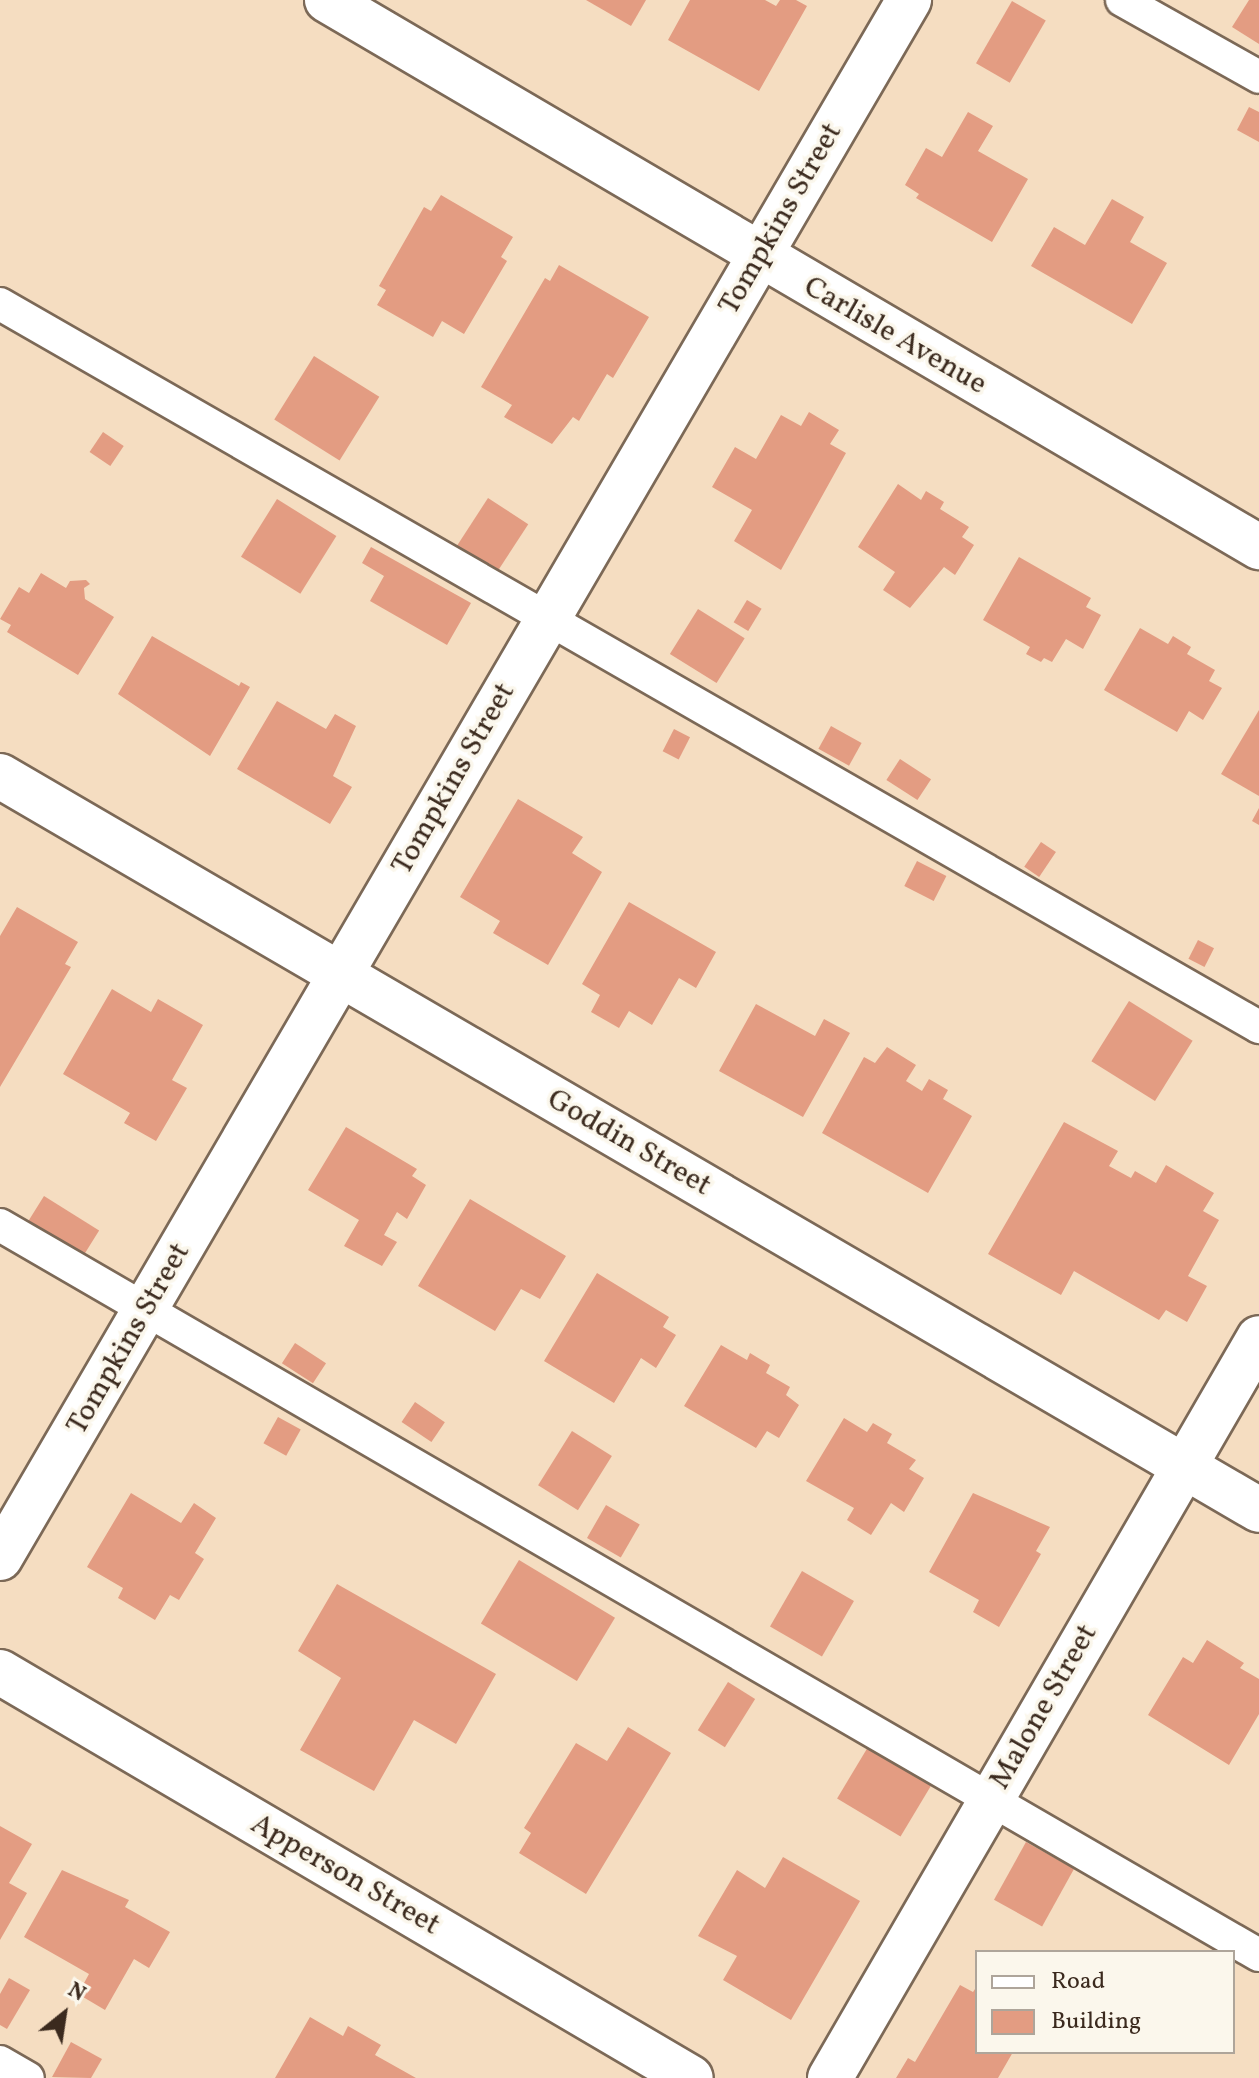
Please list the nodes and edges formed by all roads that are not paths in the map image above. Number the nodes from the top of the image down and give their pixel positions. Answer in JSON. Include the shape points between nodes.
{"nodes":[{"id":1,"x":327,"y":0,"type":"edge"},
{"id":2,"x":909,"y":0,"type":"edge"},
{"id":3,"x":1122,"y":0,"type":"edge"},
{"id":4,"x":1259,"y":77,"type":"edge"},
{"id":5,"x":759,"y":257,"type":"junction"},
{"id":6,"x":0,"y":304,"type":"edge"},
{"id":7,"x":1259,"y":547,"type":"edge"},
{"id":8,"x":546,"y":619,"type":"junction"},
{"id":9,"x":0,"y":776,"type":"edge"},
{"id":10,"x":341,"y":976,"type":"junction"},
{"id":11,"x":1259,"y":1027,"type":"edge"},
{"id":12,"x":0,"y":1225,"type":"edge"},
{"id":13,"x":146,"y":1310,"type":"junction"},
{"id":14,"x":1259,"y":1338,"type":"edge"},
{"id":15,"x":1184,"y":1466,"type":"junction"},
{"id":16,"x":1259,"y":1510,"type":"edge"},
{"id":17,"x":0,"y":1558,"type":"edge"},
{"id":18,"x":0,"y":1672,"type":"edge"},
{"id":19,"x":991,"y":1798,"type":"junction"},
{"id":20,"x":1259,"y":1955,"type":"edge"},
{"id":21,"x":0,"y":2062,"type":"edge"},
{"id":22,"x":28,"y":2078,"type":"edge"},
{"id":23,"x":691,"y":2078,"type":"edge"},
{"id":24,"x":830,"y":2078,"type":"edge"}],
"edges":[{"from":1,"to":5,"type":"street","name":"Carlisle Avenue"},
{"from":2,"to":5,"type":"street","name":"Tompkins Street"},
{"from":3,"to":4,"type":"lane"},
{"from":5,"to":7,"type":"street","name":"Carlisle Avenue"},
{"from":5,"to":8,"type":"street","name":"Tompkins Street"},
{"from":6,"to":8,"type":"lane"},
{"from":8,"to":10,"type":"street","name":"Tompkins Street"},
{"from":8,"to":11,"type":"lane"},
{"from":9,"to":10,"type":"street","name":"Goddin Street"},
{"from":10,"to":13,"type":"street","name":"Tompkins Street"},
{"from":10,"to":15,"type":"street","name":"Goddin Street"},
{"from":12,"to":13,"type":"lane"},
{"from":13,"to":17,"type":"street","name":"Tompkins Street"},
{"from":13,"to":19,"type":"lane"},
{"from":14,"to":15,"type":"street","name":"Malone Street"},
{"from":15,"to":16,"type":"street","name":"Goddin Street"},
{"from":15,"to":19,"type":"street","name":"Malone Street"},
{"from":18,"to":23,"type":"street","name":"Apperson Street"},
{"from":19,"to":20,"type":"lane"},
{"from":19,"to":24,"type":"street","name":"Malone Street"},
{"from":21,"to":22,"type":"lane"}]}
